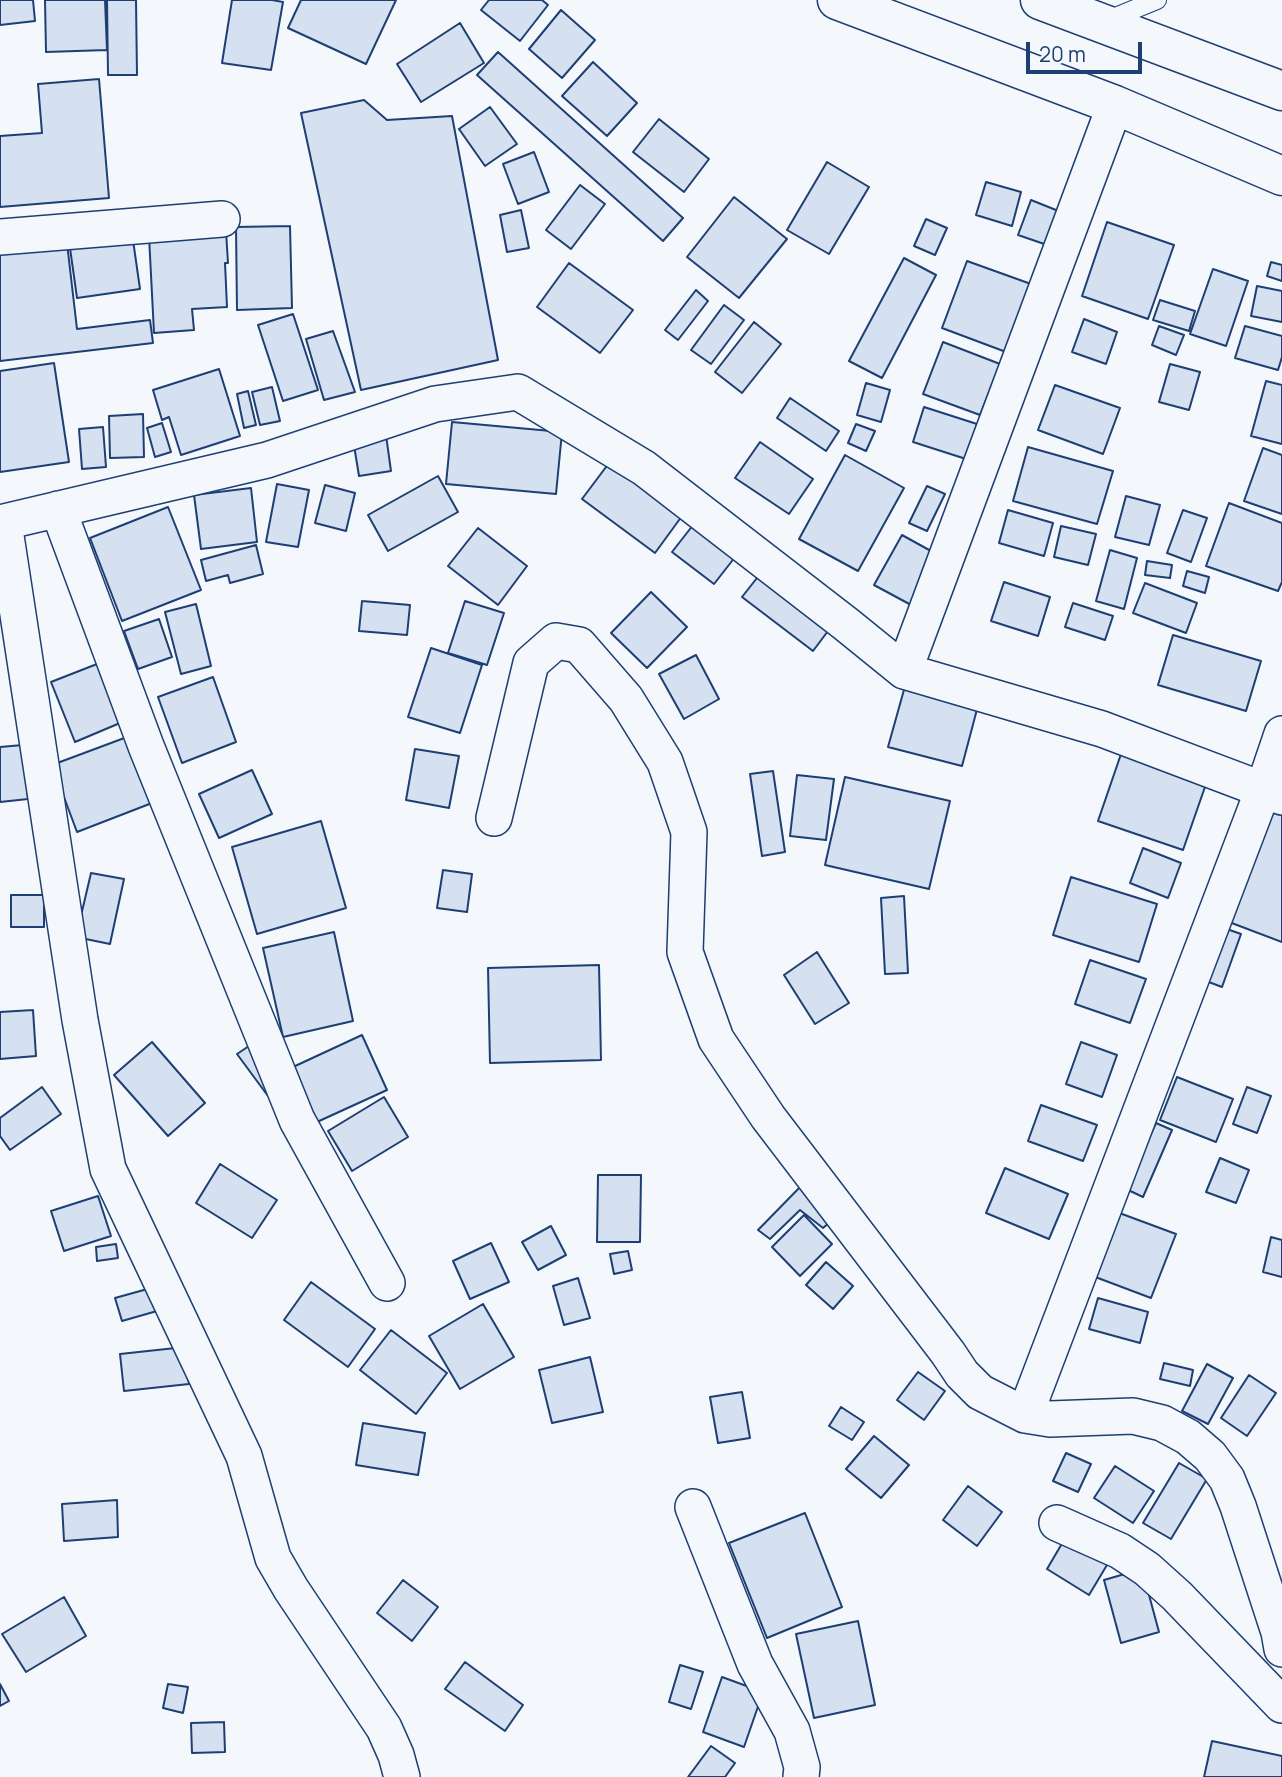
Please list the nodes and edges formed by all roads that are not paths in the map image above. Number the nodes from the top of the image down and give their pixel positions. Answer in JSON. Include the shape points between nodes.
{"nodes":[{"id":1,"x":837,"y":0,"type":"edge"},
{"id":2,"x":1040,"y":0,"type":"edge"},
{"id":3,"x":1157,"y":0,"type":"edge"},
{"id":4,"x":1101,"y":23,"type":"junction"},
{"id":5,"x":1282,"y":91,"type":"edge"},
{"id":6,"x":1115,"y":105,"type":"junction"},
{"id":7,"x":1282,"y":176,"type":"edge"},
{"id":8,"x":222,"y":219,"type":"dead end"},
{"id":9,"x":0,"y":237,"type":"edge"},
{"id":10,"x":58,"y":509,"type":"junction"},
{"id":11,"x":2,"y":523,"type":"edge"},
{"id":12,"x":904,"y":671,"type":"junction"},
{"id":13,"x":1282,"y":734,"type":"edge"},
{"id":14,"x":1272,"y":793,"type":"edge"},
{"id":15,"x":494,"y":818,"type":"dead end"},
{"id":16,"x":387,"y":1283,"type":"dead end"},
{"id":17,"x":1025,"y":1415,"type":"junction"},
{"id":18,"x":693,"y":1507,"type":"dead end"},
{"id":19,"x":1056,"y":1523,"type":"dead end"},
{"id":20,"x":1282,"y":1649,"type":"edge"},
{"id":21,"x":1282,"y":1704,"type":"edge"},
{"id":22,"x":402,"y":1777,"type":"edge"},
{"id":23,"x":802,"y":1777,"type":"edge"}],
"edges":[{"from":1,"to":6,"type":"highway"},
{"from":2,"to":4,"type":"highway"},
{"from":3,"to":4,"type":"lane"},
{"from":4,"to":5,"type":"highway"},
{"from":6,"to":7,"type":"highway"},
{"from":6,"to":12,"type":"street"},
{"from":8,"to":9,"type":"street"},
{"from":10,"to":11,"type":"street"},
{"from":10,"to":12,"type":"street","via":[[267,460],[435,404],[518,392],[644,468]]},
{"from":10,"to":16,"type":"street","via":[[146,746],[298,1120]]},
{"from":11,"to":22,"type":"street","via":[[80,1020],[108,1169],[244,1456],[273,1558],[384,1728]]},
{"from":12,"to":14,"type":"street","via":[[1102,729]]},
{"from":13,"to":14,"type":"street"},
{"from":14,"to":17,"type":"street"},
{"from":15,"to":17,"type":"street","via":[[531,663],[556,641],[579,645],[626,699],[665,762],[690,832],[685,952],[716,1039],[768,1117],[962,1374],[980,1392]]},
{"from":17,"to":20,"type":"street","via":[[1050,1419],[1133,1416],[1162,1423],[1210,1455],[1238,1506]]},
{"from":18,"to":23,"type":"street","via":[[755,1664],[792,1731]]},
{"from":19,"to":21,"type":"street","via":[[1120,1551],[1147,1569]]}]}
